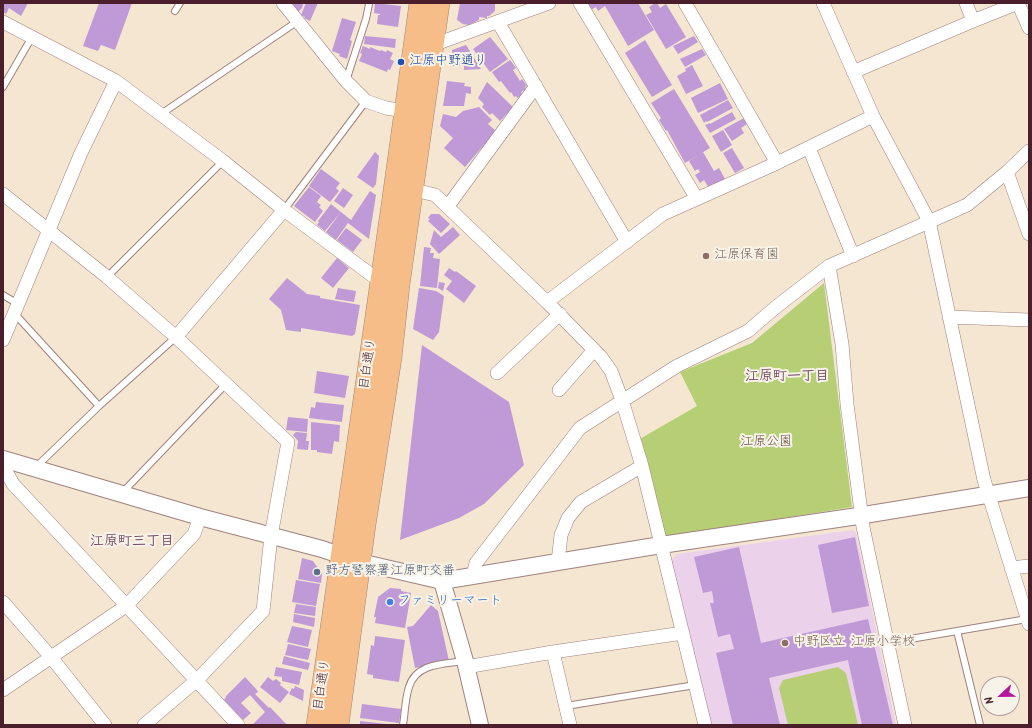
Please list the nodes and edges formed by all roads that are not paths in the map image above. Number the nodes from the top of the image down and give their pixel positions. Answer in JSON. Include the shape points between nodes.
{"nodes":[{"id":1,"x":180,"y":3,"type":"edge"},
{"id":2,"x":283,"y":3,"type":"edge"},
{"id":3,"x":420,"y":3,"type":"edge"},
{"id":4,"x":439,"y":3,"type":"edge"},
{"id":5,"x":549,"y":3,"type":"edge"},
{"id":6,"x":580,"y":3,"type":"edge"},
{"id":7,"x":685,"y":3,"type":"edge"},
{"id":8,"x":824,"y":3,"type":"edge"},
{"id":9,"x":966,"y":3,"type":"edge"},
{"id":10,"x":1018,"y":3,"type":"edge"},
{"id":11,"x":369,"y":4,"type":"edge"},
{"id":12,"x":175,"y":11,"type":"dead end"},
{"id":13,"x":298,"y":21,"type":"junction"},
{"id":14,"x":973,"y":21,"type":"junction"},
{"id":15,"x":3,"y":22,"type":"edge"},
{"id":16,"x":498,"y":22,"type":"junction"},
{"id":17,"x":1029,"y":28,"type":"edge"},
{"id":18,"x":32,"y":37,"type":"junction"},
{"id":19,"x":434,"y":45,"type":"junction"},
{"id":20,"x":853,"y":72,"type":"junction"},
{"id":21,"x":116,"y":81,"type":"junction"},
{"id":22,"x":346,"y":81,"type":"junction"},
{"id":23,"x":536,"y":86,"type":"junction"},
{"id":24,"x":3,"y":87,"type":"edge"},
{"id":25,"x":366,"y":101,"type":"junction"},
{"id":26,"x":405,"y":111,"type":"junction"},
{"id":27,"x":161,"y":114,"type":"junction"},
{"id":28,"x":873,"y":116,"type":"junction"},
{"id":29,"x":809,"y":148,"type":"junction"},
{"id":30,"x":1029,"y":151,"type":"edge"},
{"id":31,"x":223,"y":161,"type":"junction"},
{"id":32,"x":777,"y":163,"type":"junction"},
{"id":33,"x":1006,"y":172,"type":"junction"},
{"id":34,"x":404,"y":187,"type":"junction"},
{"id":35,"x":3,"y":194,"type":"edge"},
{"id":36,"x":697,"y":199,"type":"junction"},
{"id":37,"x":448,"y":206,"type":"junction"},
{"id":38,"x":284,"y":210,"type":"junction"},
{"id":39,"x":929,"y":221,"type":"junction"},
{"id":40,"x":48,"y":229,"type":"junction"},
{"id":41,"x":1029,"y":234,"type":"edge"},
{"id":42,"x":627,"y":242,"type":"junction"},
{"id":43,"x":853,"y":256,"type":"junction"},
{"id":44,"x":829,"y":266,"type":"junction"},
{"id":45,"x":107,"y":277,"type":"junction"},
{"id":46,"x":381,"y":282,"type":"junction"},
{"id":47,"x":3,"y":295,"type":"edge"},
{"id":48,"x":547,"y":302,"type":"junction"},
{"id":49,"x":16,"y":309,"type":"junction"},
{"id":50,"x":560,"y":314,"type":"junction"},
{"id":51,"x":949,"y":317,"type":"junction"},
{"id":52,"x":1029,"y":320,"type":"edge"},
{"id":53,"x":176,"y":337,"type":"junction"},
{"id":54,"x":3,"y":340,"type":"edge"},
{"id":55,"x":594,"y":350,"type":"junction"},
{"id":56,"x":497,"y":373,"type":"dead end"},
{"id":57,"x":226,"y":384,"type":"junction"},
{"id":58,"x":559,"y":390,"type":"dead end"},
{"id":59,"x":622,"y":400,"type":"junction"},
{"id":60,"x":99,"y":406,"type":"junction"},
{"id":61,"x":3,"y":459,"type":"edge"},
{"id":62,"x":3,"y":466,"type":"edge"},
{"id":63,"x":642,"y":466,"type":"junction"},
{"id":64,"x":34,"y":468,"type":"junction"},
{"id":65,"x":1029,"y":488,"type":"edge"},
{"id":66,"x":122,"y":493,"type":"junction"},
{"id":67,"x":989,"y":494,"type":"junction"},
{"id":68,"x":861,"y":515,"type":"junction"},
{"id":69,"x":200,"y":517,"type":"junction"},
{"id":70,"x":271,"y":536,"type":"junction"},
{"id":71,"x":661,"y":545,"type":"junction"},
{"id":72,"x":351,"y":559,"type":"junction"},
{"id":73,"x":558,"y":562,"type":"junction"},
{"id":74,"x":1029,"y":566,"type":"edge"},
{"id":75,"x":1011,"y":568,"type":"junction"},
{"id":76,"x":473,"y":575,"type":"junction"},
{"id":77,"x":442,"y":581,"type":"junction"},
{"id":78,"x":3,"y":602,"type":"edge"},
{"id":79,"x":126,"y":606,"type":"junction"},
{"id":80,"x":1028,"y":621,"type":"edge"},
{"id":81,"x":957,"y":631,"type":"junction"},
{"id":82,"x":683,"y":633,"type":"junction"},
{"id":83,"x":887,"y":643,"type":"junction"},
{"id":84,"x":553,"y":652,"type":"junction"},
{"id":85,"x":51,"y":657,"type":"junction"},
{"id":86,"x":466,"y":664,"type":"junction"},
{"id":87,"x":196,"y":680,"type":"junction"},
{"id":88,"x":695,"y":685,"type":"junction"},
{"id":89,"x":3,"y":690,"type":"edge"},
{"id":90,"x":566,"y":706,"type":"junction"},
{"id":91,"x":105,"y":725,"type":"edge"},
{"id":92,"x":144,"y":725,"type":"edge"},
{"id":93,"x":238,"y":725,"type":"edge"},
{"id":94,"x":317,"y":725,"type":"edge"},
{"id":95,"x":338,"y":725,"type":"edge"},
{"id":96,"x":403,"y":725,"type":"edge"},
{"id":97,"x":480,"y":725,"type":"edge"},
{"id":98,"x":570,"y":725,"type":"edge"},
{"id":99,"x":705,"y":725,"type":"edge"},
{"id":100,"x":905,"y":725,"type":"edge"},
{"id":101,"x":980,"y":725,"type":"edge"}],
"edges":[{"from":1,"to":12,"type":"lane"},
{"from":2,"to":13,"type":"street"},
{"from":3,"to":26,"type":"main road","name":"目白通り"},
{"from":4,"to":19,"type":"main road","name":"目白通り"},
{"from":5,"to":16,"type":"street"},
{"from":6,"to":36,"type":"street"},
{"from":7,"to":32,"type":"street"},
{"from":8,"to":20,"type":"street"},
{"from":9,"to":14,"type":"street"},
{"from":10,"to":14,"type":"street"},
{"from":10,"to":17,"type":"street"},
{"from":11,"to":22,"type":"lane"},
{"from":13,"to":22,"type":"street"},
{"from":13,"to":27,"type":"lane"},
{"from":14,"to":20,"type":"street"},
{"from":15,"to":18,"type":"street"},
{"from":16,"to":19,"type":"street"},
{"from":16,"to":23,"type":"street"},
{"from":18,"to":21,"type":"street"},
{"from":18,"to":24,"type":"lane"},
{"from":19,"to":34,"type":"main road","name":"目白通り"},
{"from":20,"to":28,"type":"street"},
{"from":21,"to":27,"type":"street"},
{"from":21,"to":40,"type":"street"},
{"from":22,"to":25,"type":"street"},
{"from":23,"to":37,"type":"street"},
{"from":23,"to":42,"type":"street"},
{"from":25,"to":26,"type":"street"},
{"from":25,"to":38,"type":"lane"},
{"from":26,"to":34,"type":"main road","name":"目白通り"},
{"from":27,"to":31,"type":"street"},
{"from":28,"to":29,"type":"street"},
{"from":28,"to":39,"type":"street"},
{"from":29,"to":32,"type":"street"},
{"from":29,"to":43,"type":"street"},
{"from":30,"to":33,"type":"street"},
{"from":31,"to":38,"type":"street"},
{"from":31,"to":45,"type":"lane"},
{"from":32,"to":36,"type":"street"},
{"from":33,"to":39,"type":"street","via":[[967,205]]},
{"from":33,"to":41,"type":"street"},
{"from":34,"to":37,"type":"street","via":[[436,195]]},
{"from":34,"to":46,"type":"main road","name":"目白通り"},
{"from":34,"to":72,"type":"main road","name":"目白通り","via":[[399,285],[391,358]]},
{"from":35,"to":40,"type":"street"},
{"from":36,"to":42,"type":"street","via":[[663,214]]},
{"from":37,"to":48,"type":"street"},
{"from":38,"to":46,"type":"street"},
{"from":38,"to":53,"type":"street"},
{"from":39,"to":43,"type":"street"},
{"from":39,"to":51,"type":"street"},
{"from":40,"to":45,"type":"street"},
{"from":40,"to":49,"type":"street"},
{"from":42,"to":48,"type":"street"},
{"from":43,"to":44,"type":"street"},
{"from":44,"to":59,"type":"street","via":[[748,332],[677,366]]},
{"from":44,"to":68,"type":"street","via":[[842,344]]},
{"from":45,"to":53,"type":"street"},
{"from":46,"to":72,"type":"main road","name":"目白通り"},
{"from":47,"to":49,"type":"lane"},
{"from":48,"to":50,"type":"street"},
{"from":49,"to":54,"type":"street"},
{"from":49,"to":60,"type":"lane"},
{"from":50,"to":55,"type":"street"},
{"from":50,"to":56,"type":"street"},
{"from":51,"to":52,"type":"street"},
{"from":51,"to":67,"type":"street"},
{"from":53,"to":57,"type":"street"},
{"from":53,"to":60,"type":"lane"},
{"from":55,"to":58,"type":"street"},
{"from":55,"to":59,"type":"street","via":[[610,371]]},
{"from":57,"to":66,"type":"lane"},
{"from":57,"to":70,"type":"street","via":[[288,442]]},
{"from":59,"to":63,"type":"street"},
{"from":59,"to":76,"type":"street","via":[[580,428],[476,562]]},
{"from":60,"to":64,"type":"lane"},
{"from":61,"to":64,"type":"street"},
{"from":62,"to":79,"type":"street","via":[[12,484]]},
{"from":63,"to":71,"type":"street"},
{"from":63,"to":73,"type":"street","via":[[581,502],[568,518],[561,535]]},
{"from":64,"to":66,"type":"street"},
{"from":65,"to":67,"type":"street"},
{"from":66,"to":69,"type":"street"},
{"from":67,"to":68,"type":"street"},
{"from":67,"to":75,"type":"street"},
{"from":68,"to":71,"type":"street"},
{"from":68,"to":83,"type":"street"},
{"from":69,"to":70,"type":"street"},
{"from":69,"to":79,"type":"street","via":[[194,534]]},
{"from":70,"to":72,"type":"street"},
{"from":70,"to":87,"type":"street","via":[[263,611]]},
{"from":71,"to":73,"type":"street"},
{"from":71,"to":82,"type":"street"},
{"from":72,"to":77,"type":"street"},
{"from":72,"to":94,"type":"main road","name":"目白通り"},
{"from":72,"to":95,"type":"main road","name":"目白通り"},
{"from":73,"to":76,"type":"street"},
{"from":74,"to":75,"type":"street"},
{"from":75,"to":80,"type":"street"},
{"from":76,"to":77,"type":"street"},
{"from":77,"to":86,"type":"street"},
{"from":78,"to":85,"type":"street"},
{"from":79,"to":85,"type":"street"},
{"from":79,"to":87,"type":"street"},
{"from":80,"to":81,"type":"lane"},
{"from":81,"to":83,"type":"lane"},
{"from":81,"to":101,"type":"lane"},
{"from":82,"to":84,"type":"street"},
{"from":82,"to":88,"type":"street"},
{"from":83,"to":100,"type":"street"},
{"from":84,"to":86,"type":"street"},
{"from":84,"to":90,"type":"street"},
{"from":85,"to":89,"type":"street"},
{"from":85,"to":91,"type":"street"},
{"from":86,"to":96,"type":"lane","via":[[435,665],[423,669],[415,676],[409,687]]},
{"from":86,"to":97,"type":"street"},
{"from":87,"to":92,"type":"street"},
{"from":87,"to":93,"type":"street"},
{"from":88,"to":90,"type":"lane"},
{"from":88,"to":99,"type":"street"},
{"from":90,"to":98,"type":"street"}]}
